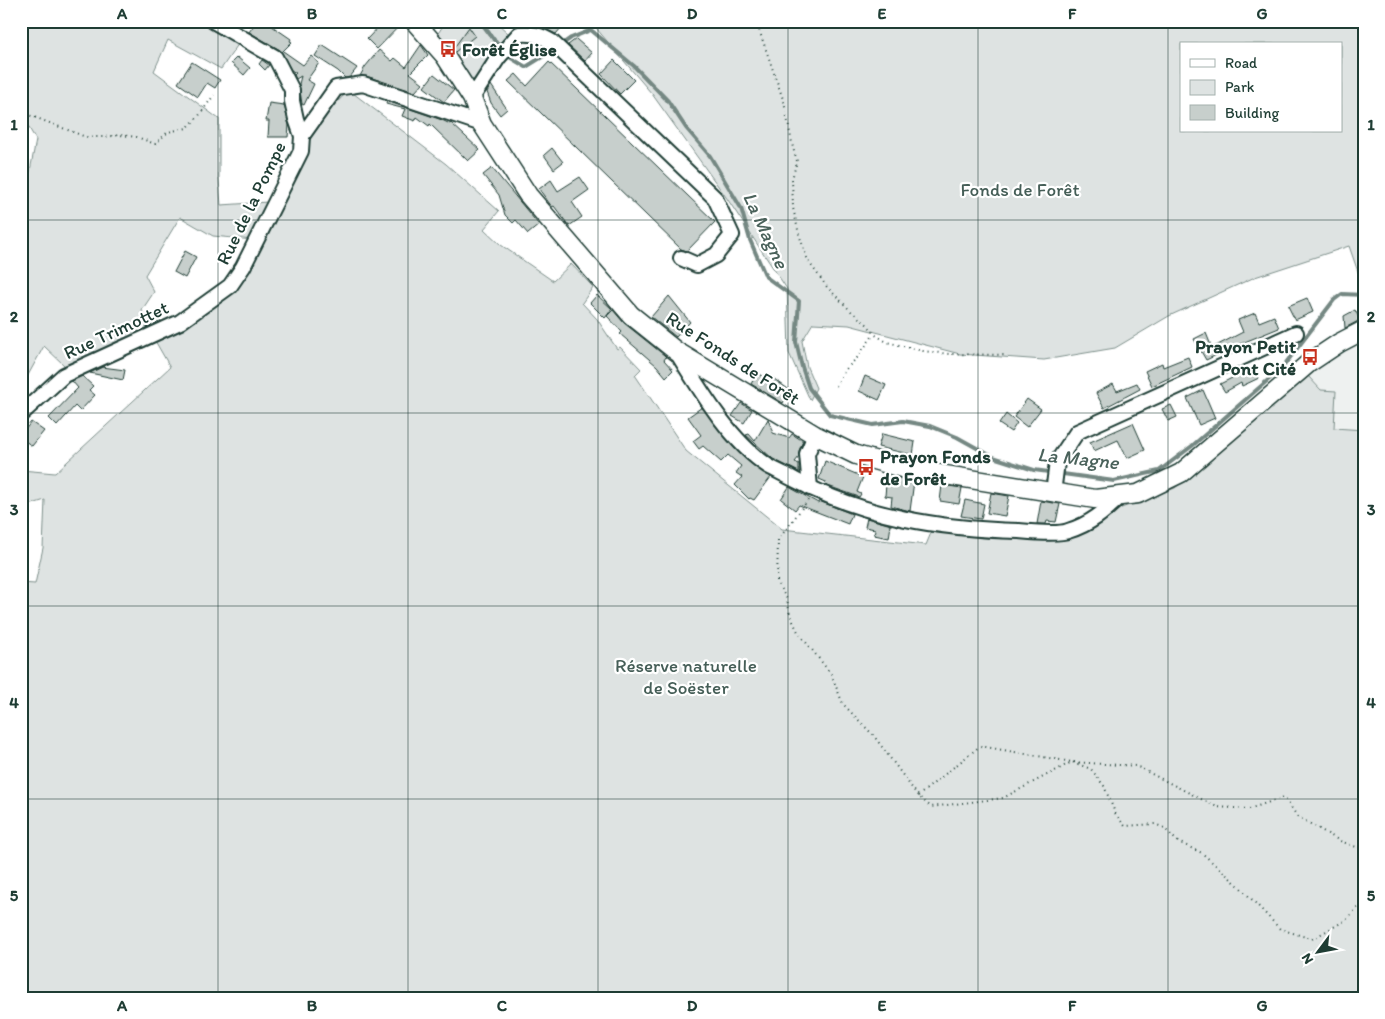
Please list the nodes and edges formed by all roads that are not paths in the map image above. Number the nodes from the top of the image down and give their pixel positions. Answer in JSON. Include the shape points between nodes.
{"nodes":[{"id":1,"x":213,"y":21,"type":"edge"},
{"id":2,"x":414,"y":21,"type":"edge"},
{"id":3,"x":472,"y":98,"type":"junction"},
{"id":4,"x":482,"y":124,"type":"junction"},
{"id":5,"x":302,"y":136,"type":"junction"},
{"id":6,"x":681,"y":258,"type":"dead end"},
{"id":7,"x":230,"y":286,"type":"joint"},
{"id":8,"x":1364,"y":330,"type":"edge"},
{"id":9,"x":1296,"y":333,"type":"dead end"},
{"id":10,"x":676,"y":351,"type":"junction"},
{"id":11,"x":21,"y":414,"type":"edge"},
{"id":12,"x":816,"y":435,"type":"junction"},
{"id":13,"x":1053,"y":486,"type":"junction"},
{"id":14,"x":810,"y":488,"type":"junction"},
{"id":15,"x":1121,"y":496,"type":"junction"}],
"edges":[{"from":1,"to":5,"type":"street","name":"Rue de la Pompe","via":[[276,57],[292,90]]},
{"from":2,"to":3,"type":"main road","name":"Rue Fonds de Forêt","via":[[445,56]]},
{"from":3,"to":4,"type":"main road","name":"Rue Fonds de Forêt"},
{"from":3,"to":6,"type":"street","via":[[498,58],[519,34],[542,36],[715,198],[732,235],[716,255],[696,265]]},
{"from":4,"to":5,"type":"street","name":"Rue de la Pompe","via":[[363,84],[336,88]]},
{"from":4,"to":10,"type":"main road","name":"Rue Fonds de Forêt","via":[[528,195],[596,275],[631,315]]},
{"from":5,"to":7,"type":"street","name":"Rue de la Pompe","via":[[300,151]]},
{"from":7,"to":11,"type":"street","name":"Rue Trimottet","via":[[180,322],[64,375]]},
{"from":8,"to":15,"type":"main road","name":"Rue Fonds de Forêt","via":[[1309,363],[1181,473],[1138,494]]},
{"from":9,"to":13,"type":"street","via":[[1077,432],[1057,462]]},
{"from":10,"to":12,"type":"main road","name":"Rue Fonds de Forêt"},
{"from":10,"to":14,"type":"street","via":[[704,396],[744,446],[768,466]]},
{"from":12,"to":13,"type":"main road","name":"Rue Fonds de Forêt","via":[[856,455],[902,468]]},
{"from":12,"to":14,"type":"street","via":[[807,454]]},
{"from":13,"to":15,"type":"main road","name":"Rue Fonds de Forêt","via":[[1095,499]]},
{"from":14,"to":15,"type":"street","via":[[848,504],[930,524],[1024,532],[1066,532],[1101,516]]}]}
